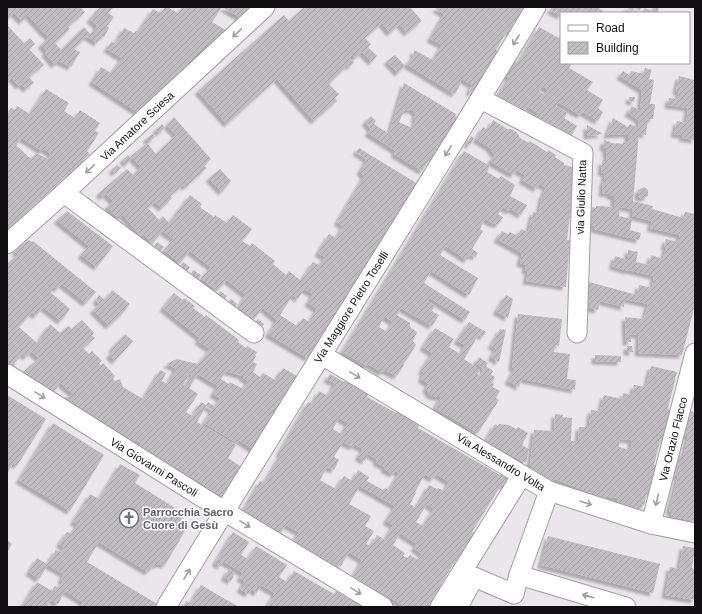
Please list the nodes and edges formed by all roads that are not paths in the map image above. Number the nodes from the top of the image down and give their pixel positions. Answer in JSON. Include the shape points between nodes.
{"nodes":[{"id":1,"x":266,"y":7,"type":"edge"},
{"id":2,"x":536,"y":7,"type":"edge"},
{"id":3,"x":480,"y":99,"type":"junction"},
{"id":4,"x":64,"y":193,"type":"junction"},
{"id":5,"x":7,"y":244,"type":"edge"},
{"id":6,"x":254,"y":333,"type":"dead end"},
{"id":7,"x":577,"y":333,"type":"dead end"},
{"id":8,"x":695,"y":353,"type":"edge"},
{"id":9,"x":322,"y":354,"type":"junction"},
{"id":10,"x":7,"y":374,"type":"edge"},
{"id":11,"x":522,"y":475,"type":"junction"},
{"id":12,"x":549,"y":490,"type":"junction"},
{"id":13,"x":224,"y":511,"type":"junction"},
{"id":14,"x":651,"y":524,"type":"junction"},
{"id":15,"x":695,"y":533,"type":"edge"},
{"id":16,"x":519,"y":575,"type":"junction"},
{"id":17,"x":166,"y":607,"type":"edge"},
{"id":18,"x":384,"y":607,"type":"edge"},
{"id":19,"x":440,"y":607,"type":"edge"},
{"id":20,"x":458,"y":607,"type":"edge"},
{"id":21,"x":626,"y":607,"type":"edge"}],
"edges":[{"from":1,"to":4,"type":"street","name":"Via Amatore Sciesa","one_way":true},
{"from":2,"to":3,"type":"street","name":"Via Maggiore Pietro Toselli","one_way":true},
{"from":3,"to":7,"type":"street","name":"via Giulio Natta","via":[[583,152]]},
{"from":3,"to":9,"type":"street","name":"Via Maggiore Pietro Toselli","one_way":true},
{"from":4,"to":5,"type":"street","name":"Via Amatore Sciesa"},
{"from":4,"to":6,"type":"street"},
{"from":8,"to":14,"type":"street","name":"Via Orazio Flacco","one_way":true},
{"from":9,"to":11,"type":"street","name":"Via Alessandro Volta","one_way":true},
{"from":9,"to":13,"type":"street","name":"Via Maggiore Pietro Toselli"},
{"from":10,"to":13,"type":"street","name":"Via Giovanni Pascoli","one_way":true},
{"from":11,"to":12,"type":"street","name":"Via Alessandro Volta"},
{"from":11,"to":19,"type":"street"},
{"from":12,"to":14,"type":"street","name":"Via Alessandro Volta","one_way":true},
{"from":12,"to":16,"type":"street"},
{"from":17,"to":13,"type":"street","name":"Via Maggiore Pietro Toselli","one_way":true},
{"from":13,"to":18,"type":"street","name":"Via Giovanni Pascoli","one_way":true},
{"from":14,"to":15,"type":"street","name":"Via Alessandro Volta"},
{"from":16,"to":20,"type":"street","via":[[514,594],[474,577]]},
{"from":21,"to":16,"type":"street","one_way":true}]}
